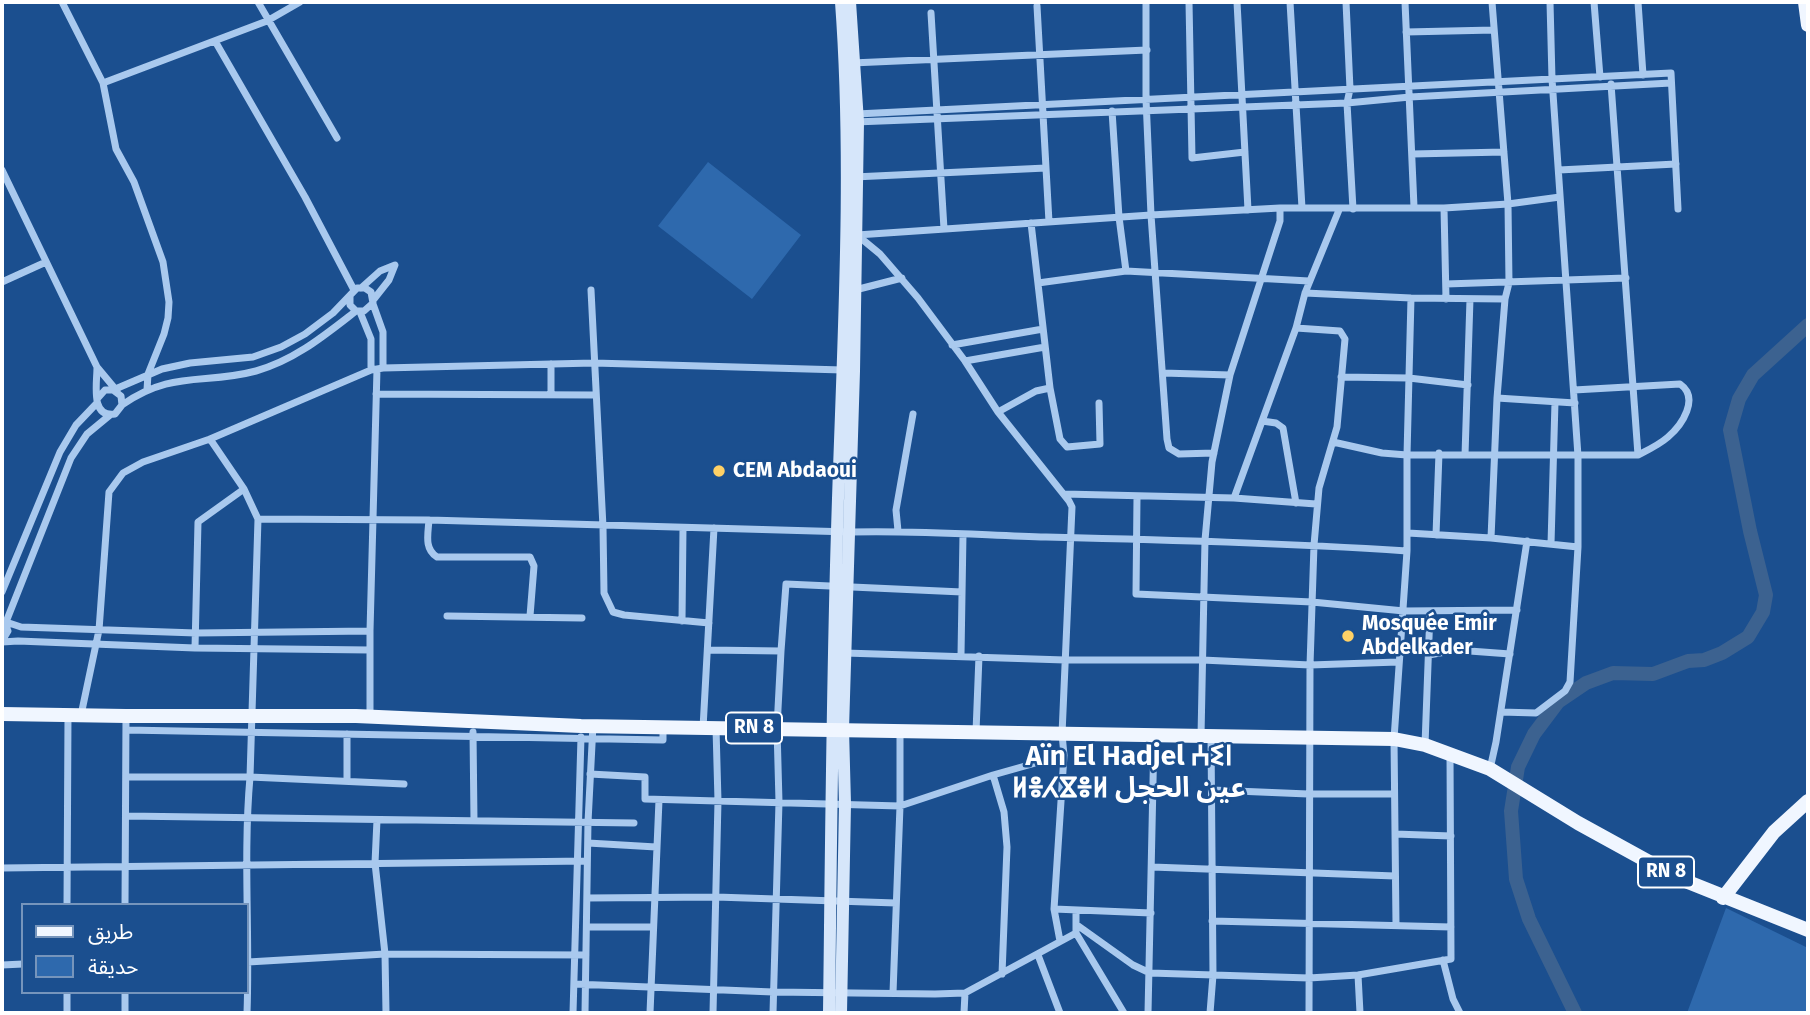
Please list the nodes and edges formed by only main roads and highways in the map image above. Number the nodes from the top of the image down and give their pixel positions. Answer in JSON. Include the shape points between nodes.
{"nodes":[{"id":1,"x":841,"y":2,"type":"edge"},
{"id":2,"x":850,"y":2,"type":"edge"},
{"id":3,"x":1805,"y":2,"type":"edge"},
{"id":4,"x":1808,"y":25,"type":"edge"},
{"id":5,"x":849,"y":63,"type":"junction"},
{"id":6,"x":2,"y":714,"type":"edge"},
{"id":7,"x":838,"y":729,"type":"junction"},
{"id":8,"x":1808,"y":801,"type":"edge"},
{"id":9,"x":1723,"y":898,"type":"junction"},
{"id":10,"x":1808,"y":930,"type":"edge"},
{"id":11,"x":835,"y":991,"type":"junction"},
{"id":12,"x":829,"y":1013,"type":"edge"},
{"id":13,"x":841,"y":1013,"type":"edge"}],
"edges":[{"from":1,"to":5,"type":"main road"},
{"from":2,"to":5,"type":"main road"},
{"from":3,"to":4,"type":"main road"},
{"from":5,"to":7,"type":"main road","via":[[853,118],[849,370]]},
{"from":6,"to":7,"type":"main road","number":"RN 8","via":[[74,715],[126,723],[252,716],[370,718],[587,732],[663,727]]},
{"from":7,"to":9,"type":"main road","number":"RN 8","via":[[1394,739],[1450,753],[1495,772],[1636,857]]},
{"from":7,"to":11,"type":"main road"},
{"from":8,"to":9,"type":"main road","via":[[1774,832]]},
{"from":9,"to":10,"type":"main road","number":"RN 8"},
{"from":11,"to":12,"type":"main road"},
{"from":11,"to":13,"type":"main road"}]}
